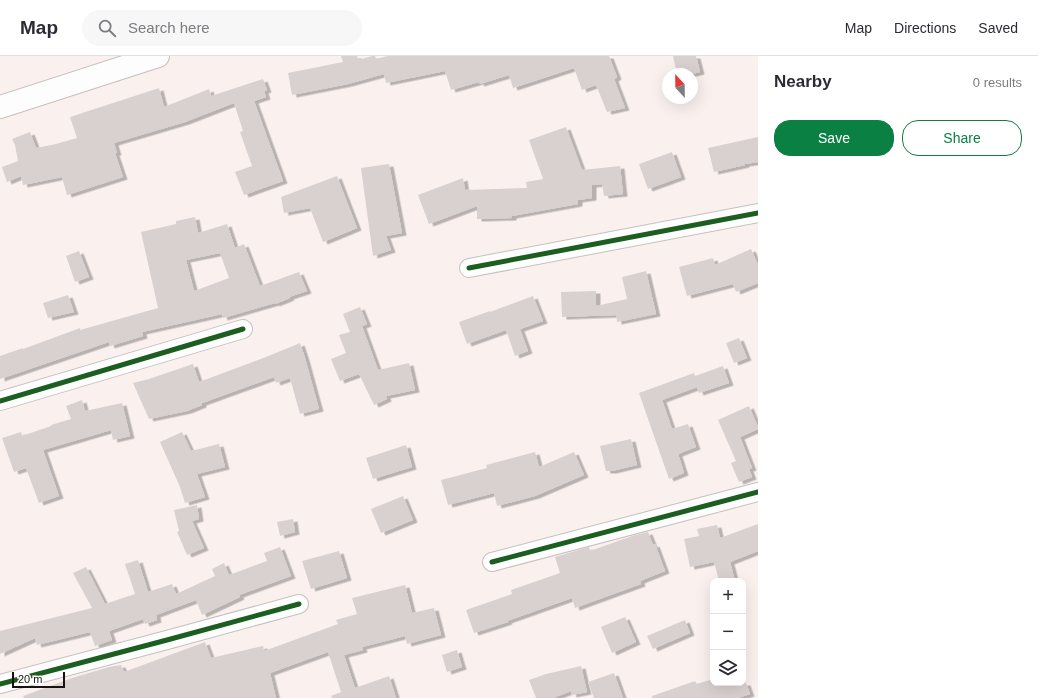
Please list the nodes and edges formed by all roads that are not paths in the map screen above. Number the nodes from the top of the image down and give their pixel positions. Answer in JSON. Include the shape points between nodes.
{"nodes":[{"id":1,"x":158,"y":56,"type":"edge"},
{"id":2,"x":0,"y":107,"type":"edge"},
{"id":3,"x":758,"y":213,"type":"edge"},
{"id":4,"x":469,"y":268,"type":"dead end"},
{"id":5,"x":243,"y":329,"type":"dead end"},
{"id":6,"x":0,"y":401,"type":"edge"},
{"id":7,"x":758,"y":492,"type":"edge"},
{"id":8,"x":492,"y":562,"type":"dead end"},
{"id":9,"x":299,"y":604,"type":"dead end"},
{"id":10,"x":0,"y":684,"type":"edge"}],
"edges":[{"from":1,"to":2,"type":"street"},
{"from":3,"to":4,"type":"street"},
{"from":5,"to":6,"type":"street"},
{"from":7,"to":8,"type":"street"},
{"from":9,"to":10,"type":"street"}]}
